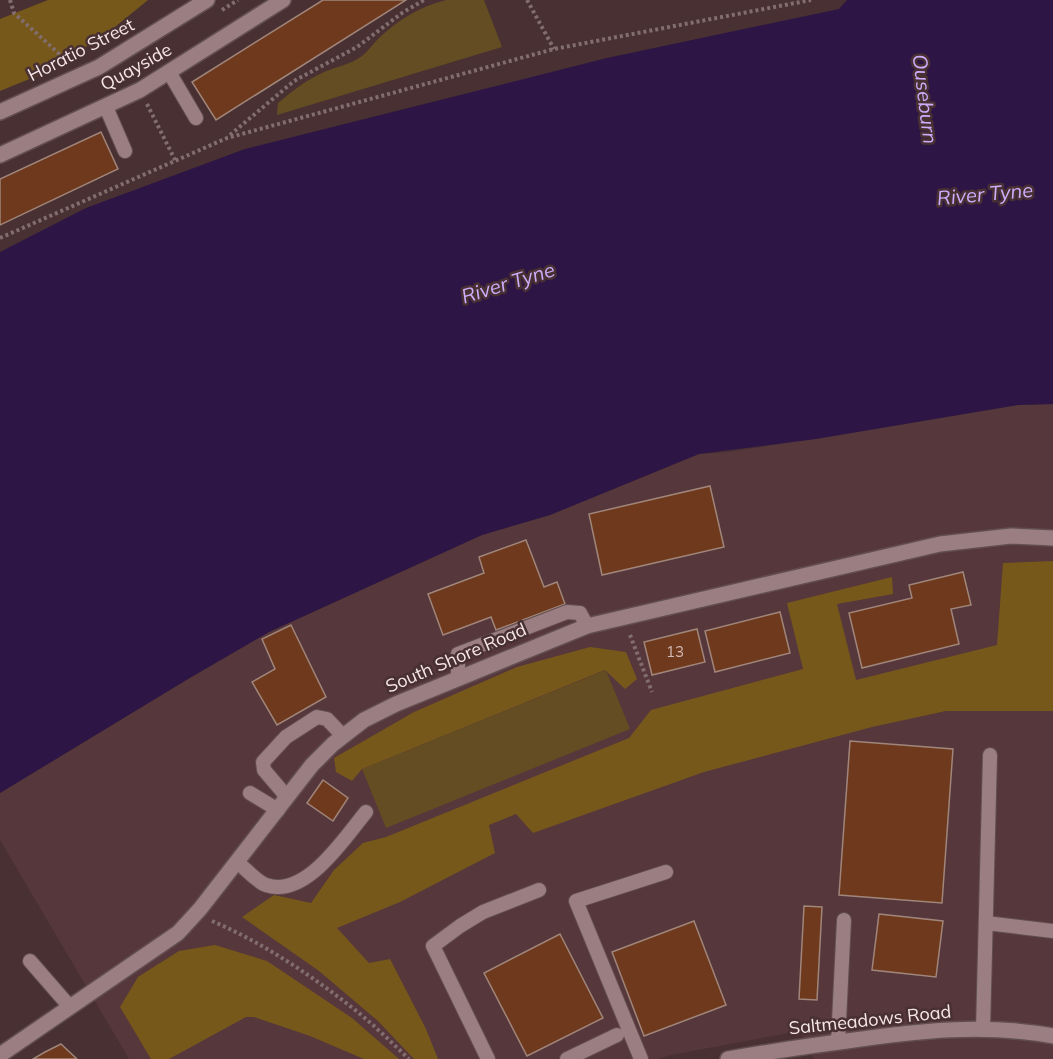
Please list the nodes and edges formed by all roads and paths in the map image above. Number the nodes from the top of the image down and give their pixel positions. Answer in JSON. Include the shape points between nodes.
{"nodes":[{"id":1,"x":10,"y":0,"type":"edge"},
{"id":2,"x":207,"y":0,"type":"edge"},
{"id":3,"x":283,"y":0,"type":"edge"},
{"id":4,"x":424,"y":0,"type":"edge"},
{"id":5,"x":527,"y":0,"type":"edge"},
{"id":6,"x":811,"y":0,"type":"edge"},
{"id":7,"x":554,"y":49,"type":"junction"},
{"id":8,"x":58,"y":64,"type":"dead end"},
{"id":9,"x":170,"y":72,"type":"junction"},
{"id":10,"x":140,"y":90,"type":"junction"},
{"id":11,"x":106,"y":106,"type":"junction"},
{"id":12,"x":0,"y":112,"type":"edge"},
{"id":13,"x":196,"y":118,"type":"dead end"},
{"id":14,"x":227,"y":138,"type":"junction"},
{"id":15,"x":125,"y":151,"type":"dead end"},
{"id":16,"x":0,"y":154,"type":"edge"},
{"id":17,"x":175,"y":160,"type":"junction"},
{"id":18,"x":0,"y":238,"type":"edge"},
{"id":19,"x":1053,"y":537,"type":"edge"},
{"id":20,"x":624,"y":617,"type":"junction"},
{"id":21,"x":587,"y":626,"type":"junction"},
{"id":22,"x":458,"y":678,"type":"junction"},
{"id":23,"x":652,"y":692,"type":"dead end"},
{"id":24,"x":343,"y":736,"type":"junction"},
{"id":25,"x":990,"y":755,"type":"dead end"},
{"id":26,"x":249,"y":793,"type":"dead end"},
{"id":27,"x":287,"y":797,"type":"junction"},
{"id":28,"x":278,"y":810,"type":"junction"},
{"id":29,"x":366,"y":812,"type":"dead end"},
{"id":30,"x":237,"y":862,"type":"junction"},
{"id":31,"x":666,"y":872,"type":"dead end"},
{"id":32,"x":539,"y":890,"type":"dead end"},
{"id":33,"x":195,"y":914,"type":"junction"},
{"id":34,"x":844,"y":920,"type":"dead end"},
{"id":35,"x":986,"y":923,"type":"junction"},
{"id":36,"x":1053,"y":931,"type":"edge"},
{"id":37,"x":30,"y":961,"type":"dead end"},
{"id":38,"x":70,"y":1007,"type":"junction"},
{"id":39,"x":983,"y":1030,"type":"junction"},
{"id":40,"x":617,"y":1035,"type":"dead end"},
{"id":41,"x":1053,"y":1036,"type":"edge"},
{"id":42,"x":838,"y":1042,"type":"junction"},
{"id":43,"x":588,"y":1054,"type":"edge"},
{"id":44,"x":0,"y":1055,"type":"edge"},
{"id":45,"x":777,"y":1055,"type":"edge"},
{"id":46,"x":409,"y":1059,"type":"edge"},
{"id":47,"x":488,"y":1059,"type":"edge"},
{"id":48,"x":567,"y":1059,"type":"edge"},
{"id":49,"x":641,"y":1059,"type":"edge"},
{"id":50,"x":728,"y":1059,"type":"edge"}],
"edges":[{"from":1,"to":8,"type":"path","via":[[14,13],[66,60]]},
{"from":2,"to":12,"type":"street","name":"Horatio Street","via":[[99,67]]},
{"from":3,"to":9,"type":"street","name":"Quayside"},
{"from":4,"to":14,"type":"path","via":[[357,47],[294,81]]},
{"from":5,"to":7,"type":"path"},
{"from":6,"to":7,"type":"path"},
{"from":7,"to":14,"type":"path"},
{"from":9,"to":10,"type":"street","name":"Quayside"},
{"from":9,"to":13,"type":"lane"},
{"from":10,"to":11,"type":"street","name":"Quayside"},
{"from":10,"to":17,"type":"path"},
{"from":11,"to":15,"type":"lane"},
{"from":11,"to":16,"type":"street","name":"Quayside"},
{"from":14,"to":17,"type":"path"},
{"from":17,"to":18,"type":"path"},
{"from":19,"to":20,"type":"street","name":"South Shore Road","via":[[1011,536],[940,544]]},
{"from":20,"to":21,"type":"street","name":"South Shore Road"},
{"from":20,"to":23,"type":"path"},
{"from":21,"to":22,"type":"street","name":"South Shore Road"},
{"from":21,"to":22,"type":"lane","via":[[580,613],[567,612],[485,643],[458,654]]},
{"from":22,"to":24,"type":"street","name":"South Shore Road","via":[[364,720]]},
{"from":24,"to":27,"type":"street","name":"South Shore Road","via":[[312,765]]},
{"from":24,"to":27,"type":"lane","via":[[327,719],[317,717],[285,737],[263,762],[264,770]]},
{"from":25,"to":35,"type":"lane"},
{"from":26,"to":28,"type":"lane"},
{"from":27,"to":28,"type":"street","name":"South Shore Road"},
{"from":28,"to":30,"type":"street","name":"South Shore Road"},
{"from":29,"to":30,"type":"lane","via":[[317,871],[287,886],[266,885]]},
{"from":30,"to":33,"type":"street","name":"South Shore Road"},
{"from":31,"to":49,"type":"lane","via":[[576,901]]},
{"from":32,"to":47,"type":"lane","via":[[483,912],[433,946]]},
{"from":33,"to":38,"type":"street","name":"South Shore Road","via":[[178,933]]},
{"from":33,"to":46,"type":"path","via":[[244,935],[297,968],[351,1006]]},
{"from":34,"to":42,"type":"lane"},
{"from":35,"to":36,"type":"lane"},
{"from":35,"to":39,"type":"lane"},
{"from":37,"to":38,"type":"lane"},
{"from":38,"to":44,"type":"street","name":"South Shore Road"},
{"from":39,"to":41,"type":"street","name":"Saltmeadows Road"},
{"from":39,"to":42,"type":"street","name":"Saltmeadows Road","via":[[945,1029]]},
{"from":40,"to":43,"type":"lane"},
{"from":42,"to":45,"type":"street","name":"Saltmeadows Road"},
{"from":43,"to":48,"type":"lane"},
{"from":45,"to":50,"type":"street","name":"Saltmeadows Road"}]}
